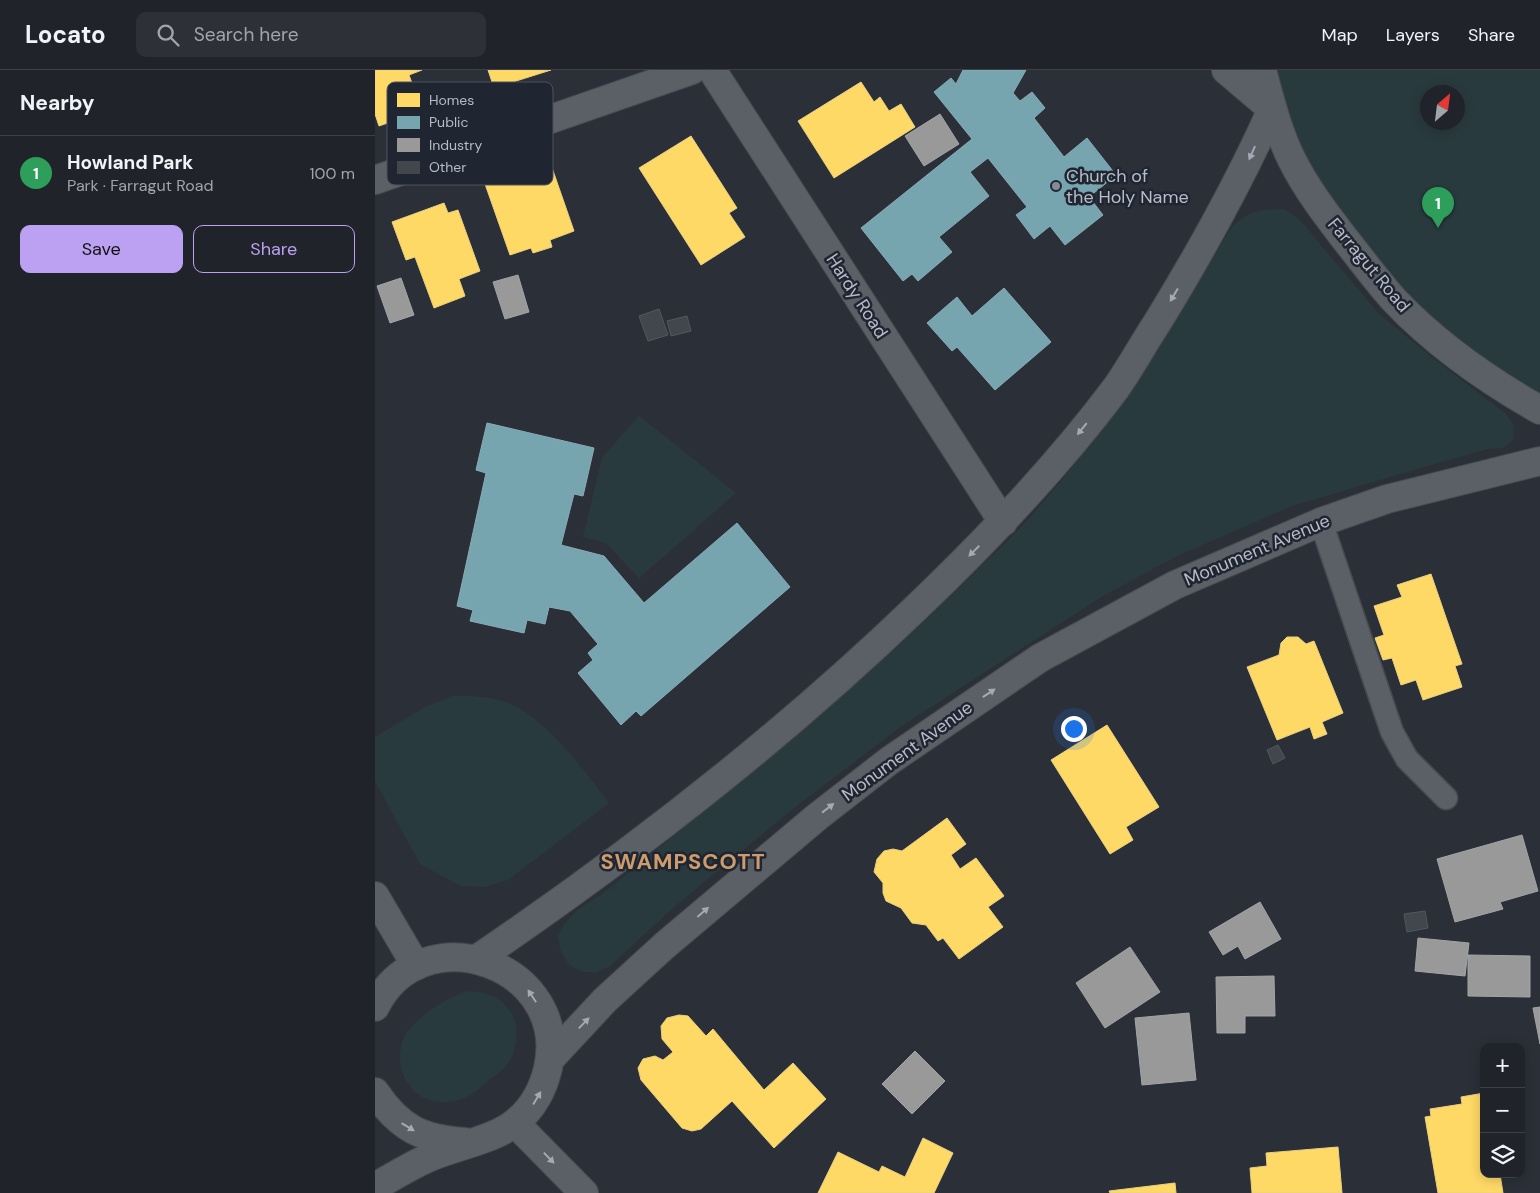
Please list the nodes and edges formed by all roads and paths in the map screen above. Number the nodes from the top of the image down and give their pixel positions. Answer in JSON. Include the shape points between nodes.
{"nodes":[{"id":1,"x":692,"y":70,"type":"edge"},
{"id":2,"x":712,"y":70,"type":"edge"},
{"id":3,"x":1226,"y":70,"type":"edge"},
{"id":4,"x":1261,"y":70,"type":"edge"},
{"id":5,"x":1272,"y":109,"type":"junction"},
{"id":6,"x":553,"y":118,"type":"edge"},
{"id":7,"x":387,"y":176,"type":"edge"},
{"id":8,"x":375,"y":180,"type":"edge"},
{"id":9,"x":1540,"y":410,"type":"edge"},
{"id":10,"x":1540,"y":461,"type":"edge"},
{"id":11,"x":1003,"y":522,"type":"junction"},
{"id":12,"x":1321,"y":522,"type":"junction"},
{"id":13,"x":1446,"y":798,"type":"dead end"},
{"id":14,"x":375,"y":896,"type":"edge"},
{"id":15,"x":477,"y":959,"type":"junction"},
{"id":16,"x":416,"y":966,"type":"junction"},
{"id":17,"x":375,"y":1007,"type":"edge"},
{"id":18,"x":551,"y":1058,"type":"junction"},
{"id":19,"x":375,"y":1092,"type":"edge"},
{"id":20,"x":515,"y":1123,"type":"junction"},
{"id":21,"x":469,"y":1142,"type":"junction"},
{"id":22,"x":375,"y":1187,"type":"edge"},
{"id":23,"x":584,"y":1193,"type":"edge"}],
"edges":[{"from":1,"to":6,"type":"street"},
{"from":2,"to":11,"type":"street","name":"Hardy Road"},
{"from":3,"to":5,"type":"street"},
{"from":4,"to":5,"type":"street","name":"Farragut Road"},
{"from":5,"to":9,"type":"street","name":"Farragut Road","via":[[1291,159],[1317,202],[1395,301],[1447,348],[1499,386]]},
{"from":5,"to":11,"type":"street","one_way":true,"via":[[1241,178],[1204,245],[1117,386]]},
{"from":7,"to":8,"type":"street"},
{"from":10,"to":12,"type":"street","name":"Monument Avenue","via":[[1387,499]]},
{"from":11,"to":15,"type":"street","one_way":true,"via":[[883,640],[749,757],[596,876]]},
{"from":12,"to":13,"type":"lane","via":[[1392,732],[1407,759]]},
{"from":18,"to":12,"type":"street","name":"Monument Avenue","one_way":true,"via":[[605,1000],[664,946],[889,761],[1040,658],[1175,585]]},
{"from":14,"to":16,"type":"street"},
{"from":15,"to":16,"type":"street","via":[[463,956]]},
{"from":18,"to":15,"type":"street","one_way":true,"via":[[548,1027],[529,990],[505,970]]},
{"from":16,"to":17,"type":"street","via":[[388,988]]},
{"from":20,"to":18,"type":"street","name":"Monument Avenue","one_way":true,"via":[[537,1099]]},
{"from":19,"to":21,"type":"street","one_way":true,"via":[[400,1123],[420,1135],[437,1140]]},
{"from":20,"to":21,"type":"street","name":"Monument Avenue","via":[[501,1132]]},
{"from":20,"to":23,"type":"street","one_way":true},
{"from":21,"to":22,"type":"street","name":"Monument Avenue","via":[[427,1158]]}]}
